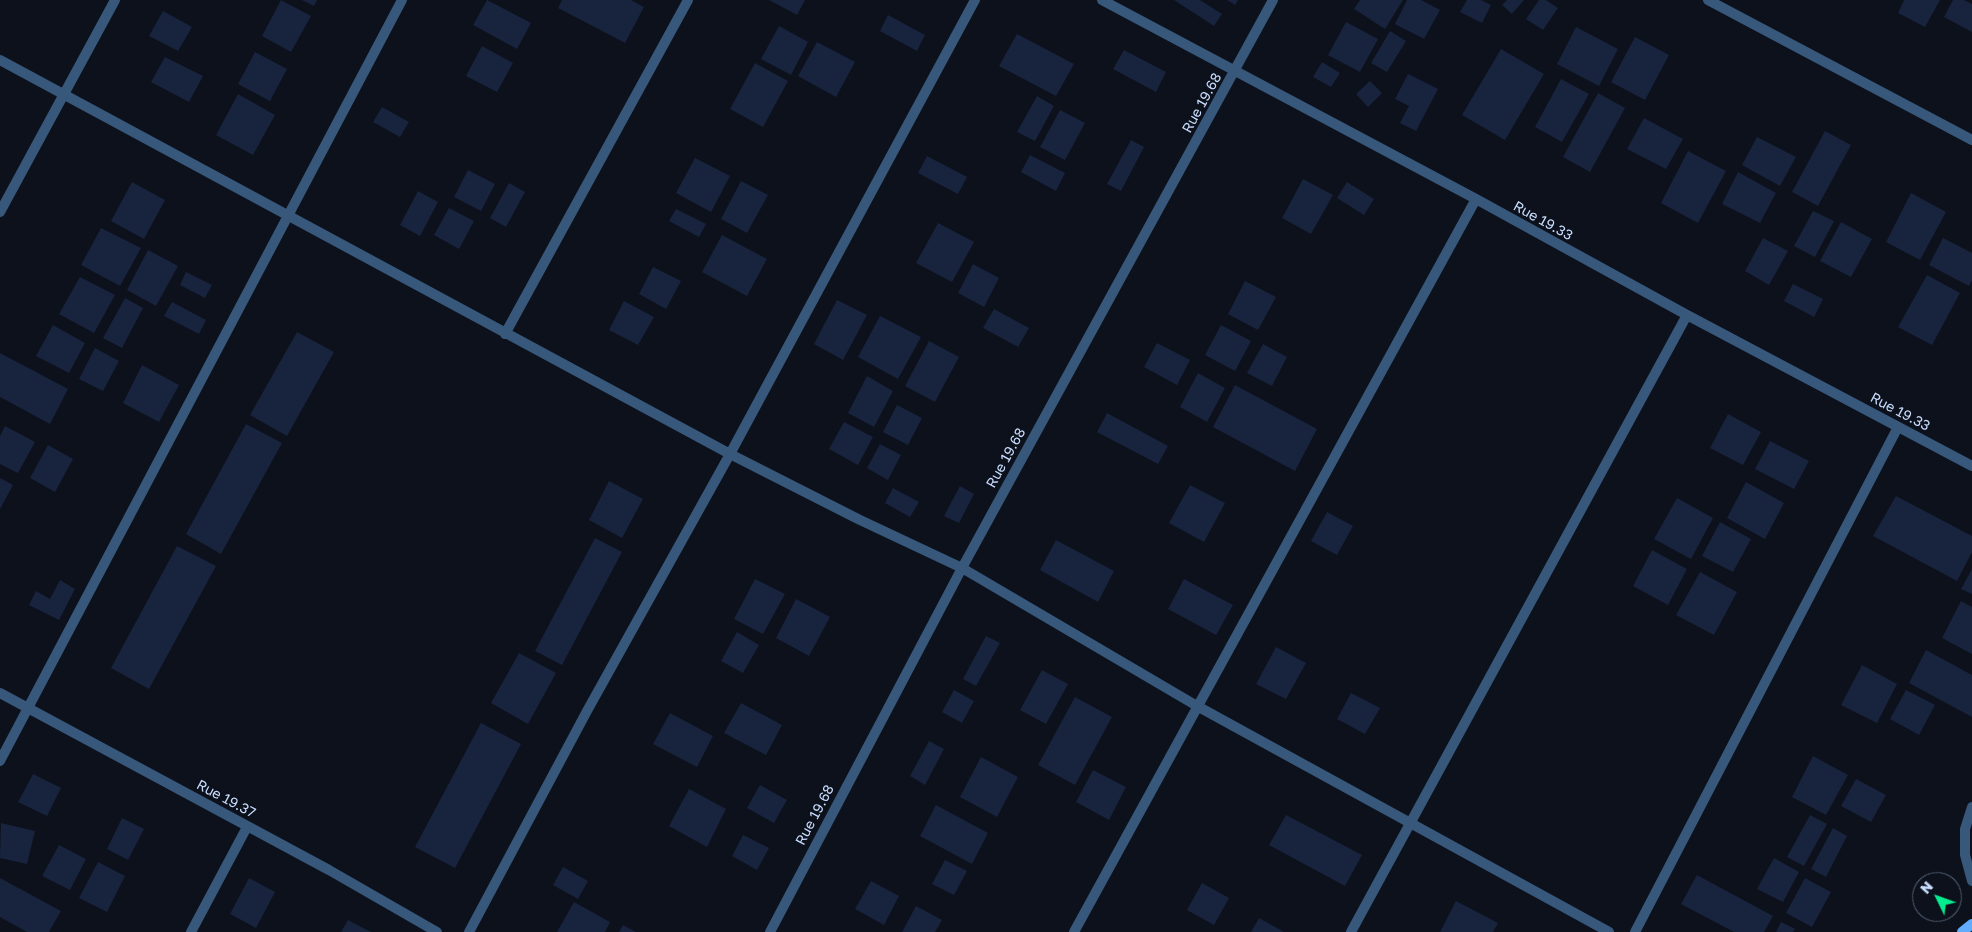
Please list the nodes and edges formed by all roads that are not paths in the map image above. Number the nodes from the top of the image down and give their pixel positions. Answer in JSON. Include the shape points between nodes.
{"nodes":[{"id":1,"x":114,"y":0,"type":"edge"},
{"id":2,"x":402,"y":0,"type":"edge"},
{"id":3,"x":688,"y":0,"type":"edge"},
{"id":4,"x":974,"y":0,"type":"edge"},
{"id":5,"x":1102,"y":0,"type":"edge"},
{"id":6,"x":1273,"y":0,"type":"edge"},
{"id":7,"x":1708,"y":0,"type":"edge"},
{"id":8,"x":0,"y":60,"type":"edge"},
{"id":9,"x":1235,"y":71,"type":"junction"},
{"id":10,"x":64,"y":94,"type":"junction"},
{"id":11,"x":1972,"y":140,"type":"edge"},
{"id":12,"x":1476,"y":200,"type":"junction"},
{"id":13,"x":0,"y":212,"type":"edge"},
{"id":14,"x":288,"y":216,"type":"junction"},
{"id":15,"x":1687,"y":315,"type":"junction"},
{"id":16,"x":505,"y":334,"type":"junction"},
{"id":17,"x":1898,"y":427,"type":"junction"},
{"id":18,"x":730,"y":454,"type":"junction"},
{"id":19,"x":1972,"y":466,"type":"edge"},
{"id":20,"x":962,"y":568,"type":"junction"},
{"id":21,"x":0,"y":693,"type":"edge"},
{"id":22,"x":1197,"y":706,"type":"junction"},
{"id":23,"x":28,"y":708,"type":"junction"},
{"id":24,"x":0,"y":761,"type":"edge"},
{"id":25,"x":1972,"y":807,"type":"edge"},
{"id":26,"x":1410,"y":822,"type":"junction"},
{"id":27,"x":247,"y":827,"type":"junction"},
{"id":28,"x":1972,"y":881,"type":"edge"},
{"id":29,"x":1972,"y":924,"type":"edge"},
{"id":30,"x":191,"y":932,"type":"edge"},
{"id":31,"x":437,"y":932,"type":"edge"},
{"id":32,"x":469,"y":932,"type":"edge"},
{"id":33,"x":770,"y":932,"type":"edge"},
{"id":34,"x":1074,"y":932,"type":"edge"},
{"id":35,"x":1351,"y":932,"type":"edge"},
{"id":36,"x":1608,"y":932,"type":"edge"},
{"id":37,"x":1635,"y":932,"type":"edge"},
{"id":38,"x":1962,"y":932,"type":"edge"}],
"edges":[{"from":1,"to":10,"type":"street"},
{"from":2,"to":14,"type":"street"},
{"from":3,"to":16,"type":"street"},
{"from":4,"to":18,"type":"street"},
{"from":5,"to":9,"type":"street","name":"Rue 19.33"},
{"from":6,"to":9,"type":"street","name":"Rue 19.68"},
{"from":7,"to":11,"type":"street"},
{"from":8,"to":10,"type":"street"},
{"from":9,"to":12,"type":"street","name":"Rue 19.33"},
{"from":9,"to":20,"type":"street","name":"Rue 19.68"},
{"from":10,"to":13,"type":"street"},
{"from":10,"to":14,"type":"street"},
{"from":12,"to":15,"type":"street","name":"Rue 19.33"},
{"from":12,"to":22,"type":"street"},
{"from":14,"to":16,"type":"street"},
{"from":14,"to":23,"type":"street"},
{"from":15,"to":17,"type":"street","name":"Rue 19.33"},
{"from":15,"to":26,"type":"street"},
{"from":16,"to":18,"type":"street"},
{"from":17,"to":19,"type":"street","name":"Rue 19.33"},
{"from":17,"to":37,"type":"street"},
{"from":18,"to":20,"type":"street"},
{"from":18,"to":32,"type":"street"},
{"from":20,"to":22,"type":"street"},
{"from":20,"to":33,"type":"street","name":"Rue 19.68"},
{"from":21,"to":23,"type":"street","name":"Rue 19.37"},
{"from":22,"to":26,"type":"street"},
{"from":22,"to":34,"type":"street"},
{"from":23,"to":24,"type":"street"},
{"from":23,"to":27,"type":"street","name":"Rue 19.37"},
{"from":25,"to":28,"type":"street","via":[[1965,829],[1965,855]]},
{"from":26,"to":35,"type":"street"},
{"from":26,"to":36,"type":"street"},
{"from":27,"to":30,"type":"street"},
{"from":27,"to":31,"type":"street","name":"Rue 19.37"},
{"from":29,"to":38,"type":"main road"}]}
